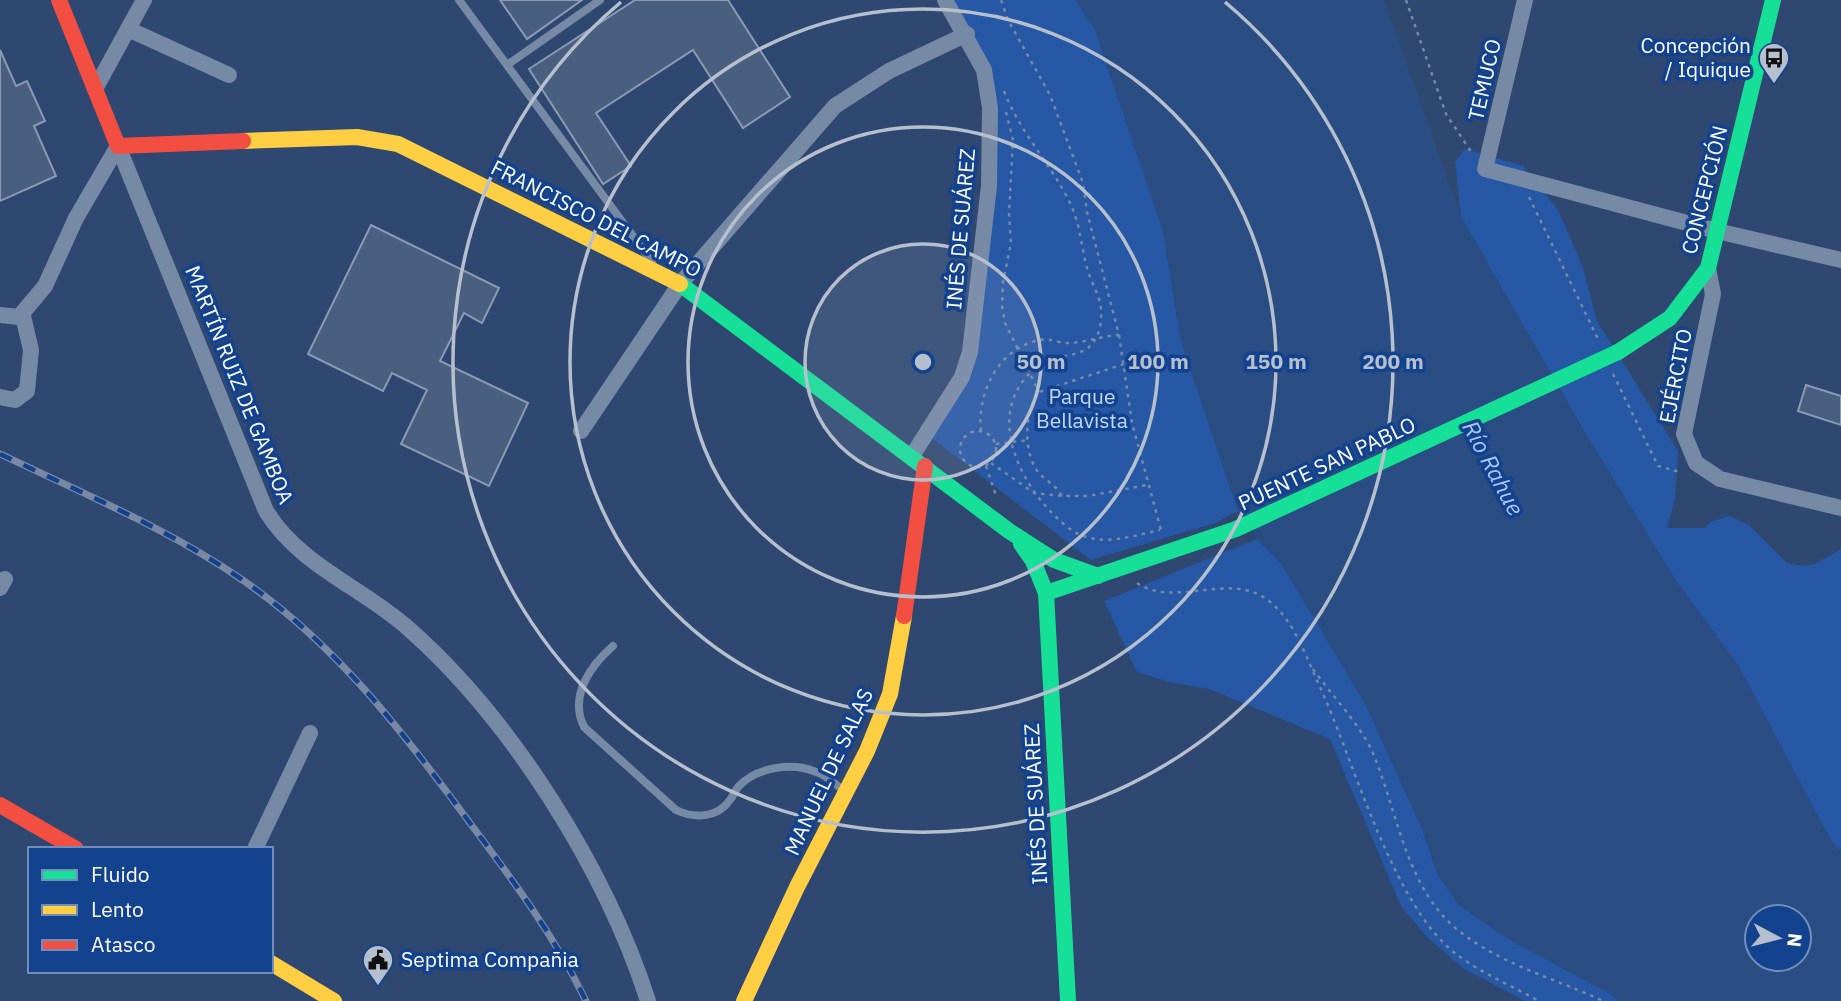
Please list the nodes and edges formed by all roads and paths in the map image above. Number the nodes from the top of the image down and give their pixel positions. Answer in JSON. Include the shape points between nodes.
{"nodes":[{"id":1,"x":59,"y":0,"type":"edge"},
{"id":2,"x":144,"y":0,"type":"edge"},
{"id":3,"x":459,"y":0,"type":"edge"},
{"id":4,"x":600,"y":0,"type":"edge"},
{"id":5,"x":945,"y":0,"type":"edge"},
{"id":6,"x":1001,"y":0,"type":"edge"},
{"id":7,"x":1406,"y":0,"type":"edge"},
{"id":8,"x":1525,"y":0,"type":"edge"},
{"id":9,"x":1774,"y":4,"type":"edge"},
{"id":10,"x":128,"y":29,"type":"junction"},
{"id":11,"x":967,"y":34,"type":"junction"},
{"id":12,"x":507,"y":65,"type":"junction"},
{"id":13,"x":229,"y":75,"type":"dead end"},
{"id":14,"x":95,"y":89,"type":"junction"},
{"id":15,"x":118,"y":146,"type":"junction"},
{"id":16,"x":1485,"y":169,"type":"junction"},
{"id":17,"x":1526,"y":191,"type":"dead end"},
{"id":18,"x":1717,"y":231,"type":"junction"},
{"id":19,"x":1841,"y":260,"type":"edge"},
{"id":20,"x":1708,"y":268,"type":"junction"},
{"id":21,"x":658,"y":270,"type":"junction"},
{"id":22,"x":680,"y":284,"type":"junction"},
{"id":23,"x":0,"y":314,"type":"edge"},
{"id":24,"x":23,"y":316,"type":"junction"},
{"id":25,"x":1119,"y":335,"type":"junction"},
{"id":26,"x":1097,"y":336,"type":"junction"},
{"id":27,"x":1602,"y":347,"type":"dead end"},
{"id":28,"x":1017,"y":350,"type":"junction"},
{"id":29,"x":1618,"y":352,"type":"joint"},
{"id":30,"x":1124,"y":364,"type":"junction"},
{"id":31,"x":1613,"y":372,"type":"dead end"},
{"id":32,"x":1030,"y":373,"type":"junction"},
{"id":33,"x":1039,"y":392,"type":"junction"},
{"id":34,"x":0,"y":397,"type":"edge"},
{"id":35,"x":981,"y":431,"type":"junction"},
{"id":36,"x":580,"y":432,"type":"dead end"},
{"id":37,"x":1029,"y":440,"type":"junction"},
{"id":38,"x":1010,"y":441,"type":"junction"},
{"id":39,"x":996,"y":444,"type":"junction"},
{"id":40,"x":912,"y":456,"type":"junction"},
{"id":41,"x":963,"y":460,"type":"junction"},
{"id":42,"x":990,"y":463,"type":"junction"},
{"id":43,"x":1696,"y":463,"type":"junction"},
{"id":44,"x":956,"y":465,"type":"dead end"},
{"id":45,"x":925,"y":466,"type":"junction"},
{"id":46,"x":986,"y":466,"type":"junction"},
{"id":47,"x":1147,"y":485,"type":"junction"},
{"id":48,"x":1034,"y":493,"type":"junction"},
{"id":49,"x":1062,"y":496,"type":"junction"},
{"id":50,"x":997,"y":498,"type":"dead end"},
{"id":51,"x":1841,"y":508,"type":"edge"},
{"id":52,"x":1009,"y":531,"type":"junction"},
{"id":53,"x":1098,"y":576,"type":"junction"},
{"id":54,"x":1130,"y":579,"type":"dead end"},
{"id":55,"x":1046,"y":593,"type":"junction"},
{"id":56,"x":613,"y":646,"type":"dead end"},
{"id":57,"x":1309,"y":664,"type":"junction"},
{"id":58,"x":310,"y":733,"type":"dead end"},
{"id":59,"x":846,"y":792,"type":"junction"},
{"id":60,"x":0,"y":805,"type":"edge"},
{"id":61,"x":73,"y":847,"type":"edge"},
{"id":62,"x":256,"y":847,"type":"edge"},
{"id":63,"x":273,"y":964,"type":"edge"},
{"id":64,"x":334,"y":1001,"type":"edge"},
{"id":65,"x":648,"y":1001,"type":"edge"},
{"id":66,"x":744,"y":1001,"type":"edge"},
{"id":67,"x":1068,"y":1001,"type":"edge"},
{"id":68,"x":1539,"y":1001,"type":"edge"},
{"id":69,"x":1602,"y":1001,"type":"edge"}],
"edges":[{"from":1,"to":14,"type":"street","name":"MARTÍN RUIZ DE GAMBOA"},
{"from":2,"to":10,"type":"street"},
{"from":3,"to":12,"type":"lane"},
{"from":4,"to":12,"type":"lane"},
{"from":5,"to":11,"type":"street","name":"INÉS DE SUÁREZ"},
{"from":6,"to":25,"type":"path","via":[[1050,95],[1083,183]]},
{"from":7,"to":16,"type":"path","via":[[1446,114]]},
{"from":8,"to":16,"type":"street","name":"TEMUCO"},
{"from":9,"to":18,"type":"street","name":"CONCEPCIÓN"},
{"from":10,"to":13,"type":"street"},
{"from":10,"to":14,"type":"street"},
{"from":11,"to":22,"type":"street","via":[[889,71],[835,106]]},
{"from":11,"to":40,"type":"street","name":"INÉS DE SUÁREZ","via":[[984,70],[990,108],[989,186],[970,352],[962,377]]},
{"from":12,"to":21,"type":"lane"},
{"from":14,"to":15,"type":"street","name":"MARTÍN RUIZ DE GAMBOA"},
{"from":15,"to":21,"type":"street","name":"FRANCISCO DEL CAMPO","via":[[357,137],[398,144]]},
{"from":15,"to":24,"type":"street","via":[[76,218],[45,286]]},
{"from":15,"to":65,"type":"street","name":"MARTÍN RUIZ DE GAMBOA","via":[[271,520],[297,550],[410,630],[463,684],[522,758],[586,856]]},
{"from":16,"to":18,"type":"street"},
{"from":17,"to":27,"type":"path"},
{"from":18,"to":19,"type":"street"},
{"from":18,"to":20,"type":"street","name":"CONCEPCIÓN"},
{"from":20,"to":29,"type":"street","name":"CONCEPCIÓN","via":[[1686,304],[1657,331]]},
{"from":20,"to":43,"type":"street","name":"EJÉRCITO","via":[[1713,295],[1684,434]]},
{"from":21,"to":22,"type":"street","name":"FRANCISCO DEL CAMPO"},
{"from":22,"to":36,"type":"street"},
{"from":22,"to":40,"type":"street","name":"FRANCISCO DEL CAMPO"},
{"from":23,"to":24,"type":"street"},
{"from":24,"to":34,"type":"street","via":[[30,336],[27,391],[15,400]]},
{"from":25,"to":26,"type":"path"},
{"from":25,"to":30,"type":"path"},
{"from":26,"to":28,"type":"path","via":[[1069,344],[1054,339],[1035,341]]},
{"from":26,"to":28,"type":"path","via":[[1100,302],[1076,216],[1017,120],[1001,83],[1013,140],[1011,243],[1002,306]]},
{"from":26,"to":32,"type":"path","via":[[1088,348],[1048,360]]},
{"from":28,"to":32,"type":"path"},
{"from":28,"to":35,"type":"path","via":[[986,386]]},
{"from":29,"to":53,"type":"street","name":"PUENTE SAN PABLO","bridge":true,"via":[[1236,529]]},
{"from":30,"to":33,"type":"path"},
{"from":30,"to":47,"type":"path"},
{"from":31,"to":43,"type":"path","via":[[1658,466],[1676,471]]},
{"from":32,"to":33,"type":"path"},
{"from":32,"to":38,"type":"path","via":[[1011,402],[1007,417]]},
{"from":33,"to":37,"type":"path","via":[[1026,421]]},
{"from":35,"to":39,"type":"path"},
{"from":35,"to":41,"type":"path","via":[[970,433],[961,442]]},
{"from":37,"to":38,"type":"path"},
{"from":37,"to":49,"type":"path","via":[[1037,470]]},
{"from":38,"to":39,"type":"path"},
{"from":38,"to":48,"type":"path"},
{"from":39,"to":42,"type":"path"},
{"from":40,"to":45,"type":"street","name":"FRANCISCO DEL CAMPO"},
{"from":41,"to":44,"type":"path"},
{"from":41,"to":46,"type":"path","via":[[973,467]]},
{"from":42,"to":46,"type":"path"},
{"from":42,"to":48,"type":"path"},
{"from":43,"to":51,"type":"street","via":[[1720,480]]},
{"from":45,"to":52,"type":"street","name":"FRANCISCO DEL CAMPO"},
{"from":45,"to":59,"type":"street","name":"MANUEL DE SALAS","via":[[895,676],[884,712]]},
{"from":46,"to":50,"type":"path"},
{"from":47,"to":48,"type":"path","via":[[1160,530],[1117,540],[1087,538],[1057,519]]},
{"from":47,"to":49,"type":"path"},
{"from":48,"to":49,"type":"path"},
{"from":52,"to":53,"type":"street","name":"FRANCISCO DEL CAMPO","via":[[1054,560]]},
{"from":52,"to":55,"type":"street","name":"INÉS DE SUÁREZ","via":[[1033,561]]},
{"from":53,"to":55,"type":"street","name":"PUENTE SAN PABLO"},
{"from":54,"to":57,"type":"path","via":[[1149,591],[1223,588],[1246,590],[1268,600],[1288,620]]},
{"from":55,"to":67,"type":"street","name":"INÉS DE SUÁREZ"},
{"from":56,"to":59,"type":"lane","via":[[584,684],[578,702],[580,718],[584,727],[676,810],[691,815],[712,813],[746,780],[786,767],[818,772]]},
{"from":57,"to":68,"type":"path","via":[[1408,895],[1455,953]]},
{"from":57,"to":69,"type":"path","via":[[1371,748],[1410,864],[1457,929],[1516,966]]},
{"from":58,"to":62,"type":"street"},
{"from":59,"to":66,"type":"street","name":"MANUEL DE SALAS"},
{"from":60,"to":61,"type":"street"},
{"from":63,"to":64,"type":"street"}]}
